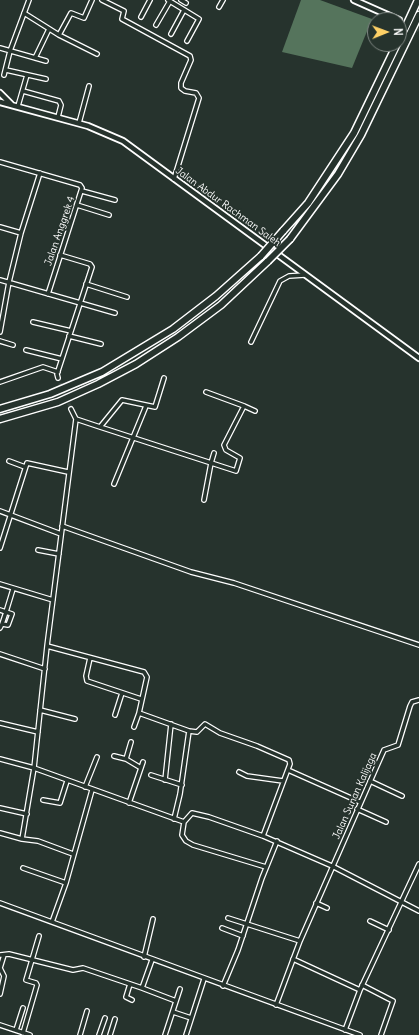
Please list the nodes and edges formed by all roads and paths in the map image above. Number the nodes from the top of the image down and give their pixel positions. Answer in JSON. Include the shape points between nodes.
{"nodes":[{"id":1,"x":29,"y":0,"type":"edge"},
{"id":2,"x":92,"y":0,"type":"edge"},
{"id":3,"x":102,"y":0,"type":"edge"},
{"id":4,"x":114,"y":0,"type":"edge"},
{"id":5,"x":150,"y":0,"type":"edge"},
{"id":6,"x":169,"y":0,"type":"edge"},
{"id":7,"x":181,"y":0,"type":"edge"},
{"id":8,"x":223,"y":0,"type":"edge"},
{"id":9,"x":354,"y":0,"type":"edge"},
{"id":10,"x":418,"y":0,"type":"edge"},
{"id":11,"x":186,"y":3,"type":"dead end"},
{"id":12,"x":112,"y":4,"type":"junction"},
{"id":13,"x":219,"y":7,"type":"dead end"},
{"id":14,"x":184,"y":10,"type":"junction"},
{"id":15,"x":381,"y":12,"type":"edge"},
{"id":16,"x":24,"y":13,"type":"junction"},
{"id":17,"x":419,"y":15,"type":"edge"},
{"id":18,"x":141,"y":17,"type":"dead end"},
{"id":19,"x":407,"y":24,"type":"edge"},
{"id":20,"x":156,"y":25,"type":"dead end"},
{"id":21,"x":49,"y":29,"type":"junction"},
{"id":22,"x":171,"y":34,"type":"dead end"},
{"id":23,"x":59,"y":35,"type":"junction"},
{"id":24,"x":187,"y":41,"type":"dead end"},
{"id":25,"x":0,"y":48,"type":"edge"},
{"id":26,"x":10,"y":52,"type":"junction"},
{"id":27,"x":394,"y":52,"type":"edge"},
{"id":28,"x":97,"y":54,"type":"dead end"},
{"id":29,"x":35,"y":58,"type":"junction"},
{"id":30,"x":46,"y":61,"type":"dead end"},
{"id":31,"x":6,"y":70,"type":"junction"},
{"id":32,"x":4,"y":75,"type":"dead end"},
{"id":33,"x":28,"y":75,"type":"junction"},
{"id":34,"x":46,"y":79,"type":"dead end"},
{"id":35,"x":89,"y":86,"type":"dead end"},
{"id":36,"x":23,"y":91,"type":"junction"},
{"id":37,"x":0,"y":93,"type":"edge"},
{"id":38,"x":0,"y":102,"type":"edge"},
{"id":39,"x":11,"y":104,"type":"junction"},
{"id":40,"x":18,"y":106,"type":"junction"},
{"id":41,"x":58,"y":117,"type":"junction"},
{"id":42,"x":79,"y":123,"type":"junction"},
{"id":43,"x":0,"y":162,"type":"edge"},
{"id":44,"x":40,"y":173,"type":"junction"},
{"id":45,"x":174,"y":180,"type":"junction"},
{"id":46,"x":82,"y":192,"type":"junction"},
{"id":47,"x":115,"y":200,"type":"dead end"},
{"id":48,"x":77,"y":205,"type":"junction"},
{"id":49,"x":109,"y":215,"type":"dead end"},
{"id":50,"x":0,"y":227,"type":"edge"},
{"id":51,"x":21,"y":233,"type":"junction"},
{"id":52,"x":60,"y":255,"type":"junction"},
{"id":53,"x":305,"y":275,"type":"junction"},
{"id":54,"x":0,"y":280,"type":"edge"},
{"id":55,"x":9,"y":282,"type":"junction"},
{"id":56,"x":86,"y":284,"type":"junction"},
{"id":57,"x":48,"y":294,"type":"junction"},
{"id":58,"x":127,"y":297,"type":"dead end"},
{"id":59,"x":80,"y":304,"type":"junction"},
{"id":60,"x":115,"y":314,"type":"dead end"},
{"id":61,"x":33,"y":322,"type":"dead end"},
{"id":62,"x":71,"y":331,"type":"junction"},
{"id":63,"x":0,"y":332,"type":"edge"},
{"id":64,"x":70,"y":336,"type":"junction"},
{"id":65,"x":0,"y":341,"type":"edge"},
{"id":66,"x":251,"y":342,"type":"dead end"},
{"id":67,"x":101,"y":344,"type":"dead end"},
{"id":68,"x":13,"y":345,"type":"dead end"},
{"id":69,"x":26,"y":350,"type":"dead end"},
{"id":70,"x":419,"y":358,"type":"edge"},
{"id":71,"x":62,"y":359,"type":"junction"},
{"id":72,"x":58,"y":372,"type":"junction"},
{"id":73,"x":58,"y":378,"type":"tunnel mouth"},
{"id":74,"x":164,"y":378,"type":"dead end"},
{"id":75,"x":0,"y":382,"type":"edge"},
{"id":76,"x":206,"y":392,"type":"dead end"},
{"id":77,"x":146,"y":406,"type":"junction"},
{"id":78,"x":244,"y":406,"type":"junction"},
{"id":79,"x":0,"y":408,"type":"edge"},
{"id":80,"x":71,"y":409,"type":"tunnel mouth"},
{"id":81,"x":255,"y":411,"type":"dead end"},
{"id":82,"x":0,"y":419,"type":"edge"},
{"id":83,"x":76,"y":419,"type":"junction"},
{"id":84,"x":100,"y":427,"type":"junction"},
{"id":85,"x":133,"y":437,"type":"junction"},
{"id":86,"x":214,"y":453,"type":"dead end"},
{"id":87,"x":9,"y":461,"type":"dead end"},
{"id":88,"x":211,"y":463,"type":"junction"},
{"id":89,"x":25,"y":466,"type":"junction"},
{"id":90,"x":68,"y":472,"type":"junction"},
{"id":91,"x":114,"y":484,"type":"dead end"},
{"id":92,"x":204,"y":500,"type":"dead end"},
{"id":93,"x":0,"y":511,"type":"edge"},
{"id":94,"x":11,"y":516,"type":"junction"},
{"id":95,"x":62,"y":526,"type":"junction"},
{"id":96,"x":61,"y":534,"type":"junction"},
{"id":97,"x":0,"y":548,"type":"edge"},
{"id":98,"x":38,"y":550,"type":"dead end"},
{"id":99,"x":59,"y":554,"type":"junction"},
{"id":100,"x":0,"y":584,"type":"edge"},
{"id":101,"x":13,"y":589,"type":"junction"},
{"id":102,"x":53,"y":600,"type":"junction"},
{"id":103,"x":0,"y":610,"type":"edge"},
{"id":104,"x":6,"y":612,"type":"junction"},
{"id":105,"x":1,"y":626,"type":"edge"},
{"id":106,"x":419,"y":645,"type":"edge"},
{"id":107,"x":47,"y":646,"type":"junction"},
{"id":108,"x":0,"y":654,"type":"edge"},
{"id":109,"x":90,"y":658,"type":"junction"},
{"id":110,"x":45,"y":669,"type":"junction"},
{"id":111,"x":122,"y":693,"type":"junction"},
{"id":112,"x":141,"y":700,"type":"junction"},
{"id":113,"x":419,"y":700,"type":"edge"},
{"id":114,"x":40,"y":710,"type":"junction"},
{"id":115,"x":139,"y":713,"type":"junction"},
{"id":116,"x":115,"y":716,"type":"dead end"},
{"id":117,"x":75,"y":719,"type":"dead end"},
{"id":118,"x":0,"y":723,"type":"edge"},
{"id":119,"x":171,"y":724,"type":"junction"},
{"id":120,"x":134,"y":727,"type":"dead end"},
{"id":121,"x":189,"y":731,"type":"junction"},
{"id":122,"x":38,"y":732,"type":"junction"},
{"id":123,"x":131,"y":742,"type":"dead end"},
{"id":124,"x":114,"y":756,"type":"dead end"},
{"id":125,"x":97,"y":757,"type":"dead end"},
{"id":126,"x":0,"y":759,"type":"edge"},
{"id":127,"x":126,"y":759,"type":"junction"},
{"id":128,"x":143,"y":762,"type":"dead end"},
{"id":129,"x":34,"y":768,"type":"junction"},
{"id":130,"x":141,"y":768,"type":"junction"},
{"id":131,"x":288,"y":770,"type":"junction"},
{"id":132,"x":239,"y":772,"type":"dead end"},
{"id":133,"x":151,"y":775,"type":"dead end"},
{"id":134,"x":165,"y":780,"type":"junction"},
{"id":135,"x":67,"y":781,"type":"junction"},
{"id":136,"x":283,"y":781,"type":"junction"},
{"id":137,"x":370,"y":781,"type":"junction"},
{"id":138,"x":182,"y":785,"type":"junction"},
{"id":139,"x":85,"y":787,"type":"junction"},
{"id":140,"x":92,"y":790,"type":"junction"},
{"id":141,"x":402,"y":796,"type":"dead end"},
{"id":142,"x":44,"y":800,"type":"dead end"},
{"id":143,"x":360,"y":802,"type":"junction"},
{"id":144,"x":129,"y":803,"type":"junction"},
{"id":145,"x":0,"y":808,"type":"edge"},
{"id":146,"x":357,"y":810,"type":"junction"},
{"id":147,"x":26,"y":814,"type":"junction"},
{"id":148,"x":174,"y":819,"type":"junction"},
{"id":149,"x":184,"y":822,"type":"junction"},
{"id":150,"x":386,"y":822,"type":"dead end"},
{"id":151,"x":0,"y":833,"type":"edge"},
{"id":152,"x":263,"y":836,"type":"junction"},
{"id":153,"x":22,"y":839,"type":"junction"},
{"id":154,"x":277,"y":841,"type":"junction"},
{"id":155,"x":74,"y":854,"type":"junction"},
{"id":156,"x":419,"y":864,"type":"edge"},
{"id":157,"x":332,"y":866,"type":"junction"},
{"id":158,"x":266,"y":867,"type":"junction"},
{"id":159,"x":23,"y":868,"type":"dead end"},
{"id":160,"x":66,"y":883,"type":"junction"},
{"id":161,"x":401,"y":902,"type":"junction"},
{"id":162,"x":0,"y":903,"type":"edge"},
{"id":163,"x":316,"y":903,"type":"junction"},
{"id":164,"x":327,"y":908,"type":"dead end"},
{"id":165,"x":419,"y":911,"type":"edge"},
{"id":166,"x":228,"y":918,"type":"dead end"},
{"id":167,"x":153,"y":919,"type":"dead end"},
{"id":168,"x":370,"y":921,"type":"dead end"},
{"id":169,"x":52,"y":922,"type":"junction"},
{"id":170,"x":247,"y":924,"type":"junction"},
{"id":171,"x":222,"y":928,"type":"dead end"},
{"id":172,"x":389,"y":930,"type":"junction"},
{"id":173,"x":39,"y":936,"type":"dead end"},
{"id":174,"x":243,"y":936,"type":"junction"},
{"id":175,"x":300,"y":941,"type":"junction"},
{"id":176,"x":2,"y":955,"type":"edge"},
{"id":177,"x":144,"y":957,"type":"junction"},
{"id":178,"x":293,"y":959,"type":"junction"},
{"id":179,"x":33,"y":960,"type":"junction"},
{"id":180,"x":152,"y":960,"type":"junction"},
{"id":181,"x":204,"y":979,"type":"junction"},
{"id":182,"x":130,"y":984,"type":"junction"},
{"id":183,"x":362,"y":985,"type":"junction"},
{"id":184,"x":223,"y":986,"type":"junction"},
{"id":185,"x":142,"y":988,"type":"junction"},
{"id":186,"x":180,"y":989,"type":"dead end"},
{"id":187,"x":360,"y":990,"type":"junction"},
{"id":188,"x":0,"y":994,"type":"edge"},
{"id":189,"x":132,"y":1000,"type":"dead end"},
{"id":190,"x":176,"y":1001,"type":"junction"},
{"id":191,"x":276,"y":1005,"type":"junction"},
{"id":192,"x":23,"y":1008,"type":"dead end"},
{"id":193,"x":87,"y":1011,"type":"dead end"},
{"id":194,"x":173,"y":1012,"type":"junction"},
{"id":195,"x":105,"y":1018,"type":"dead end"},
{"id":196,"x":191,"y":1018,"type":"junction"},
{"id":197,"x":115,"y":1019,"type":"dead end"},
{"id":198,"x":0,"y":1025,"type":"edge"},
{"id":199,"x":16,"y":1030,"type":"junction"},
{"id":200,"x":345,"y":1030,"type":"junction"},
{"id":201,"x":23,"y":1032,"type":"junction"},
{"id":202,"x":349,"y":1033,"type":"edge"},
{"id":203,"x":30,"y":1035,"type":"edge"},
{"id":204,"x":80,"y":1035,"type":"edge"},
{"id":205,"x":99,"y":1035,"type":"edge"},
{"id":206,"x":110,"y":1035,"type":"edge"},
{"id":207,"x":165,"y":1035,"type":"edge"},
{"id":208,"x":186,"y":1035,"type":"edge"},
{"id":209,"x":360,"y":1035,"type":"edge"},
{"id":210,"x":381,"y":1035,"type":"edge"}],
"edges":[{"from":1,"to":16,"type":"street"},
{"from":2,"to":23,"type":"street","via":[[84,18],[71,13]]},
{"from":3,"to":12,"type":"street"},
{"from":4,"to":12,"type":"street"},
{"from":5,"to":18,"type":"street"},
{"from":6,"to":14,"type":"street"},
{"from":6,"to":20,"type":"street"},
{"from":7,"to":11,"type":"street"},
{"from":8,"to":13,"type":"street"},
{"from":9,"to":15,"type":"street"},
{"from":10,"to":19,"type":"highway"},
{"from":12,"to":45,"type":"street","via":[[124,12],[122,19],[190,56],[181,88],[185,92],[196,93],[199,98]]},
{"from":14,"to":22,"type":"street"},
{"from":14,"to":24,"type":"street","via":[[199,19]]},
{"from":16,"to":21,"type":"street"},
{"from":16,"to":26,"type":"street"},
{"from":17,"to":82,"type":"highway","bridge":true,"via":[[387,84],[338,174],[290,239],[268,261],[216,309],[178,338],[136,364],[58,402]]},
{"from":21,"to":23,"type":"street"},
{"from":21,"to":29,"type":"street"},
{"from":23,"to":28,"type":"street"},
{"from":25,"to":26,"type":"street"},
{"from":26,"to":29,"type":"street"},
{"from":26,"to":31,"type":"street"},
{"from":27,"to":79,"type":"highway","bridge":true,"via":[[354,134],[308,202],[261,256],[216,296],[173,329],[102,372],[50,394]]},
{"from":29,"to":30,"type":"street"},
{"from":31,"to":32,"type":"street"},
{"from":31,"to":33,"type":"street"},
{"from":33,"to":34,"type":"street"},
{"from":33,"to":36,"type":"street"},
{"from":35,"to":42,"type":"street"},
{"from":36,"to":40,"type":"street"},
{"from":36,"to":41,"type":"street","via":[[59,101],[61,105]]},
{"from":37,"to":39,"type":"street","name":"Jalan Abdur Rachman Saleh"},
{"from":38,"to":39,"type":"street","name":"Jalan Abdur Rachman Saleh"},
{"from":39,"to":40,"type":"street","name":"Jalan Abdur Rachman Saleh"},
{"from":40,"to":41,"type":"street","name":"Jalan Abdur Rachman Saleh"},
{"from":41,"to":42,"type":"street","name":"Jalan Abdur Rachman Saleh"},
{"from":42,"to":45,"type":"street","name":"Jalan Abdur Rachman Saleh","via":[[123,141]]},
{"from":43,"to":44,"type":"street","name":"Jalan Anggrek 4"},
{"from":44,"to":46,"type":"street","name":"Jalan Anggrek 4","via":[[80,185]]},
{"from":44,"to":51,"type":"street"},
{"from":45,"to":53,"type":"street","name":"Jalan Abdur Rachman Saleh"},
{"from":46,"to":47,"type":"street"},
{"from":46,"to":48,"type":"street","name":"Jalan Anggrek 4"},
{"from":48,"to":49,"type":"street"},
{"from":48,"to":52,"type":"street","name":"Jalan Anggrek 4"},
{"from":50,"to":51,"type":"street"},
{"from":51,"to":55,"type":"street"},
{"from":52,"to":56,"type":"street","via":[[91,266]]},
{"from":52,"to":57,"type":"street","name":"Jalan Anggrek 4"},
{"from":53,"to":66,"type":"street","via":[[289,276],[280,281]]},
{"from":53,"to":70,"type":"street","name":"Jalan Abdur Rachman Saleh"},
{"from":54,"to":55,"type":"street"},
{"from":55,"to":57,"type":"street"},
{"from":55,"to":63,"type":"street"},
{"from":56,"to":58,"type":"street"},
{"from":56,"to":59,"type":"street"},
{"from":57,"to":59,"type":"street"},
{"from":59,"to":60,"type":"street"},
{"from":59,"to":62,"type":"street"},
{"from":61,"to":62,"type":"street"},
{"from":62,"to":64,"type":"street"},
{"from":64,"to":67,"type":"street"},
{"from":64,"to":71,"type":"street"},
{"from":65,"to":68,"type":"street"},
{"from":69,"to":71,"type":"street"},
{"from":71,"to":72,"type":"street"},
{"from":72,"to":73,"type":"street"},
{"from":72,"to":75,"type":"street","via":[[43,367]]},
{"from":74,"to":77,"type":"street","via":[[157,404],[155,407]]},
{"from":76,"to":78,"type":"street"},
{"from":77,"to":84,"type":"street","via":[[122,400]]},
{"from":77,"to":85,"type":"street"},
{"from":78,"to":81,"type":"street"},
{"from":78,"to":88,"type":"street","via":[[224,445],[226,450],[240,458],[238,469],[233,471]]},
{"from":80,"to":83,"type":"street"},
{"from":83,"to":84,"type":"street"},
{"from":83,"to":90,"type":"street"},
{"from":84,"to":85,"type":"street"},
{"from":85,"to":88,"type":"street"},
{"from":85,"to":91,"type":"street"},
{"from":86,"to":88,"type":"street"},
{"from":87,"to":89,"type":"street"},
{"from":88,"to":92,"type":"street"},
{"from":89,"to":90,"type":"street","via":[[30,463]]},
{"from":89,"to":94,"type":"street"},
{"from":90,"to":95,"type":"street"},
{"from":93,"to":94,"type":"street"},
{"from":94,"to":96,"type":"street"},
{"from":94,"to":97,"type":"street"},
{"from":95,"to":96,"type":"street"},
{"from":95,"to":106,"type":"street","via":[[191,572],[234,583]]},
{"from":96,"to":99,"type":"street"},
{"from":98,"to":99,"type":"street"},
{"from":99,"to":102,"type":"street"},
{"from":100,"to":101,"type":"street"},
{"from":101,"to":102,"type":"street"},
{"from":101,"to":104,"type":"street"},
{"from":102,"to":107,"type":"street"},
{"from":103,"to":104,"type":"street"},
{"from":104,"to":105,"type":"street"},
{"from":104,"to":105,"type":"street","via":[[12,614],[8,625]]},
{"from":107,"to":109,"type":"street"},
{"from":107,"to":110,"type":"street"},
{"from":108,"to":110,"type":"street"},
{"from":109,"to":111,"type":"street","via":[[87,681]]},
{"from":109,"to":112,"type":"street","via":[[144,672],[146,677]]},
{"from":110,"to":114,"type":"street"},
{"from":111,"to":112,"type":"street"},
{"from":111,"to":116,"type":"street"},
{"from":112,"to":115,"type":"street"},
{"from":113,"to":137,"type":"street","name":"Jalan Sunan Kalijaga","via":[[412,702],[410,706],[398,745],[384,750]]},
{"from":114,"to":117,"type":"street"},
{"from":114,"to":122,"type":"street"},
{"from":115,"to":119,"type":"street"},
{"from":115,"to":120,"type":"street"},
{"from":118,"to":122,"type":"street"},
{"from":119,"to":121,"type":"street"},
{"from":119,"to":134,"type":"street"},
{"from":121,"to":131,"type":"street","via":[[197,732],[205,724],[220,733],[286,758],[290,762]]},
{"from":121,"to":138,"type":"street"},
{"from":122,"to":129,"type":"street"},
{"from":123,"to":127,"type":"street"},
{"from":124,"to":127,"type":"street"},
{"from":125,"to":139,"type":"street"},
{"from":126,"to":129,"type":"street"},
{"from":127,"to":130,"type":"street"},
{"from":128,"to":130,"type":"street"},
{"from":129,"to":135,"type":"street"},
{"from":129,"to":147,"type":"street"},
{"from":130,"to":144,"type":"street"},
{"from":131,"to":136,"type":"street"},
{"from":131,"to":143,"type":"street"},
{"from":132,"to":136,"type":"street","via":[[247,776]]},
{"from":133,"to":134,"type":"street"},
{"from":134,"to":138,"type":"street"},
{"from":135,"to":139,"type":"street"},
{"from":135,"to":142,"type":"street","via":[[60,803]]},
{"from":136,"to":152,"type":"street"},
{"from":137,"to":141,"type":"street"},
{"from":137,"to":143,"type":"street","name":"Jalan Sunan Kalijaga"},
{"from":138,"to":148,"type":"street"},
{"from":139,"to":140,"type":"street"},
{"from":140,"to":144,"type":"street"},
{"from":140,"to":155,"type":"street"},
{"from":143,"to":146,"type":"street","name":"Jalan Sunan Kalijaga"},
{"from":144,"to":148,"type":"street"},
{"from":145,"to":147,"type":"street"},
{"from":146,"to":150,"type":"street"},
{"from":146,"to":157,"type":"street","name":"Jalan Sunan Kalijaga"},
{"from":147,"to":153,"type":"street"},
{"from":148,"to":149,"type":"street"},
{"from":149,"to":152,"type":"street","via":[[192,813]]},
{"from":149,"to":158,"type":"street","via":[[182,835],[193,845]]},
{"from":151,"to":153,"type":"street"},
{"from":152,"to":154,"type":"street"},
{"from":153,"to":155,"type":"street","via":[[38,841]]},
{"from":154,"to":157,"type":"street"},
{"from":154,"to":158,"type":"street"},
{"from":155,"to":160,"type":"street"},
{"from":156,"to":161,"type":"street"},
{"from":157,"to":161,"type":"street"},
{"from":157,"to":163,"type":"street","name":"Jalan Sunan Kalijaga"},
{"from":158,"to":170,"type":"street"},
{"from":159,"to":160,"type":"street"},
{"from":160,"to":169,"type":"street"},
{"from":161,"to":165,"type":"street"},
{"from":161,"to":172,"type":"street"},
{"from":162,"to":169,"type":"street"},
{"from":163,"to":164,"type":"street"},
{"from":163,"to":175,"type":"street","name":"Jalan Sunan Kalijaga"},
{"from":166,"to":170,"type":"street"},
{"from":167,"to":177,"type":"street"},
{"from":168,"to":172,"type":"street"},
{"from":169,"to":177,"type":"street"},
{"from":170,"to":174,"type":"street"},
{"from":170,"to":175,"type":"street"},
{"from":171,"to":174,"type":"street"},
{"from":172,"to":183,"type":"street"},
{"from":173,"to":179,"type":"street"},
{"from":174,"to":184,"type":"street"},
{"from":175,"to":178,"type":"street","name":"Jalan Sunan Kalijaga"},
{"from":176,"to":179,"type":"street","via":[[9,954]]},
{"from":176,"to":188,"type":"street","via":[[0,968],[4,976]]},
{"from":177,"to":180,"type":"street"},
{"from":178,"to":187,"type":"street"},
{"from":178,"to":191,"type":"street","name":"Jalan Sunan Kalijaga"},
{"from":179,"to":182,"type":"street","via":[[73,970],[82,968]]},
{"from":179,"to":201,"type":"street","via":[[26,980],[37,985]]},
{"from":180,"to":181,"type":"street"},
{"from":180,"to":185,"type":"street"},
{"from":181,"to":184,"type":"street"},
{"from":181,"to":196,"type":"street"},
{"from":182,"to":185,"type":"street"},
{"from":182,"to":189,"type":"street","via":[[126,997]]},
{"from":183,"to":187,"type":"street"},
{"from":183,"to":210,"type":"street","via":[[393,1001]]},
{"from":184,"to":191,"type":"street"},
{"from":185,"to":190,"type":"street"},
{"from":186,"to":190,"type":"street"},
{"from":187,"to":200,"type":"street"},
{"from":190,"to":194,"type":"street"},
{"from":191,"to":200,"type":"street"},
{"from":192,"to":199,"type":"street"},
{"from":193,"to":204,"type":"street"},
{"from":194,"to":196,"type":"street"},
{"from":194,"to":207,"type":"street"},
{"from":195,"to":205,"type":"street"},
{"from":196,"to":208,"type":"street"},
{"from":197,"to":206,"type":"street"},
{"from":198,"to":199,"type":"street"},
{"from":199,"to":201,"type":"street"},
{"from":200,"to":202,"type":"street"},
{"from":201,"to":203,"type":"street"},
{"from":202,"to":209,"type":"street"}]}
